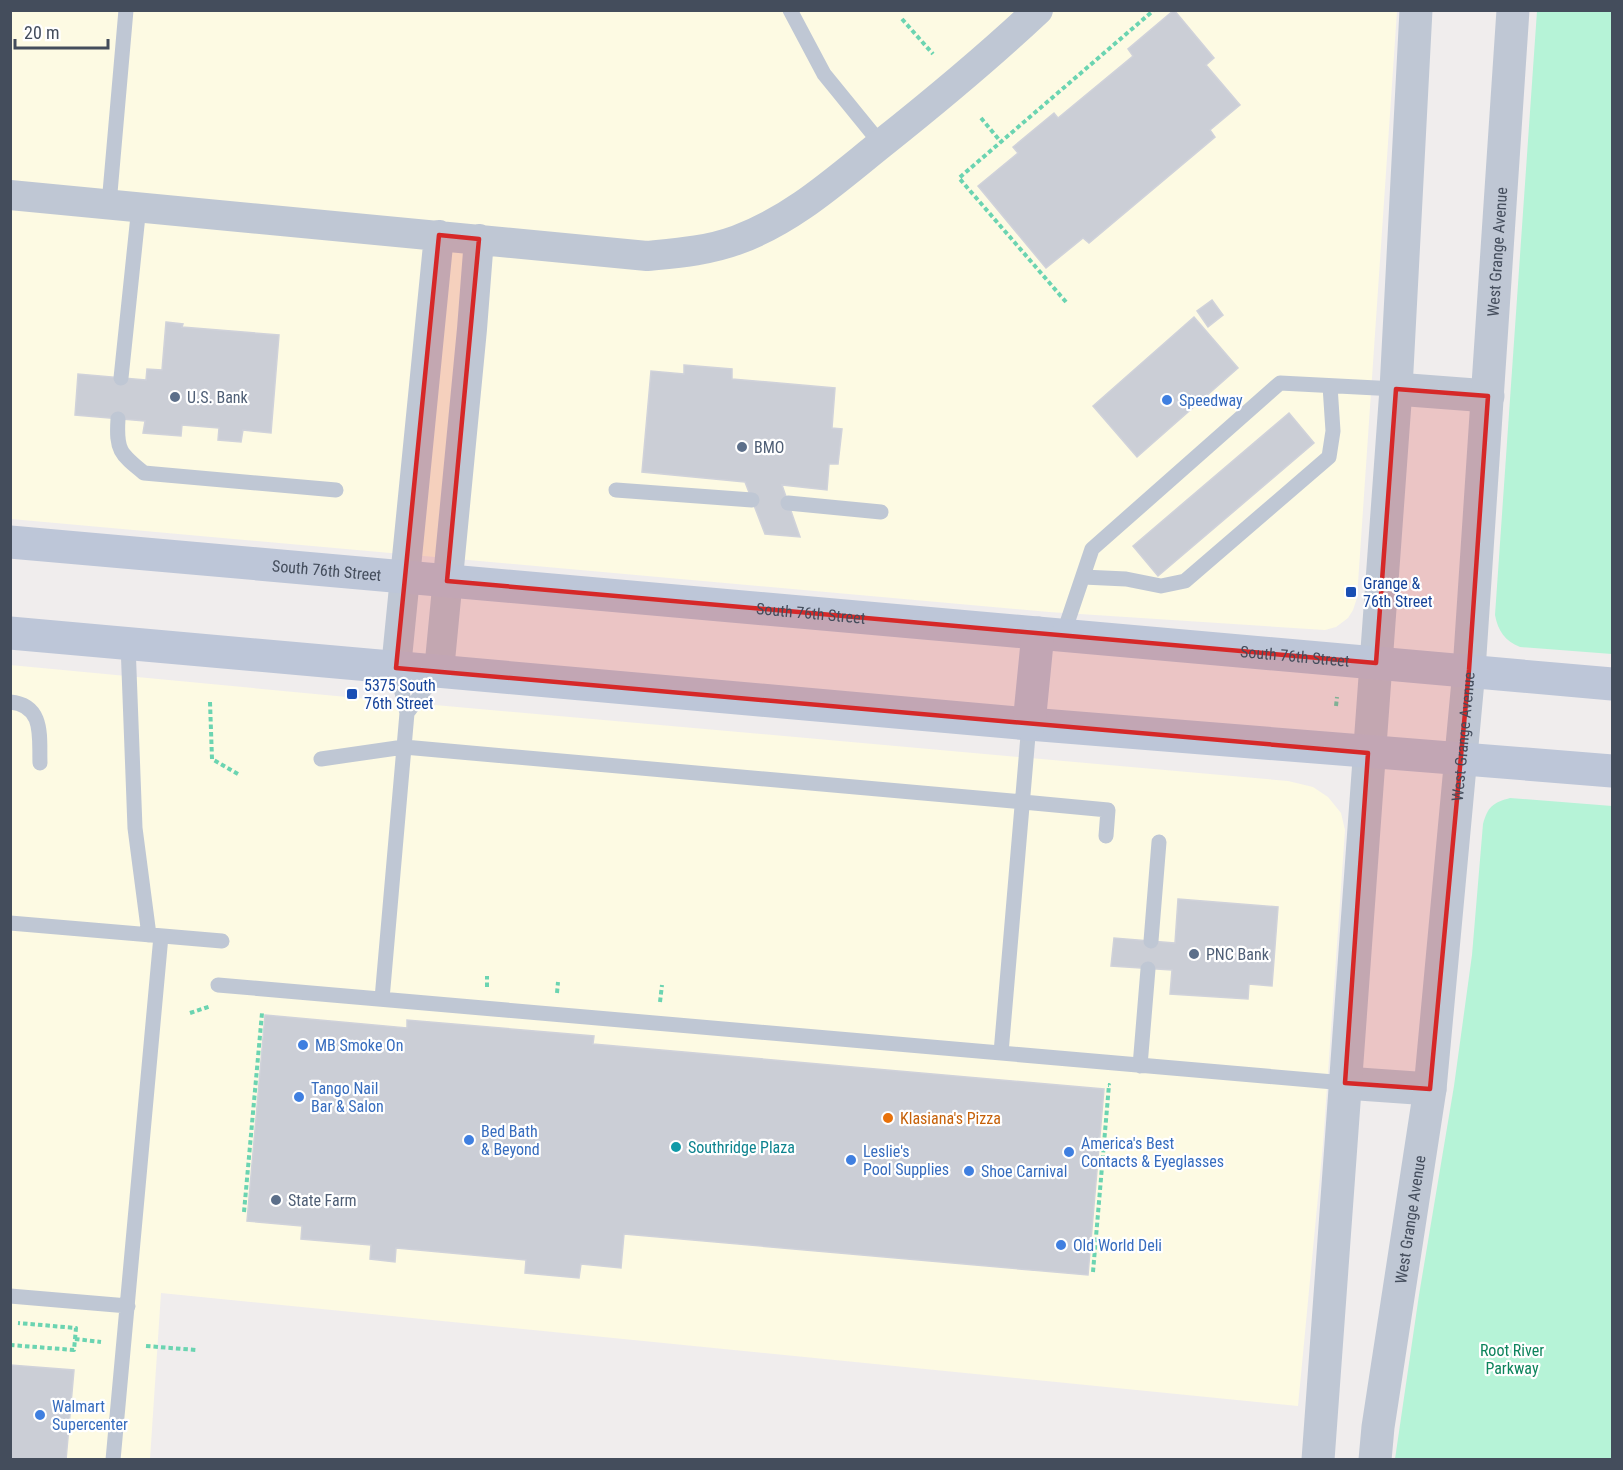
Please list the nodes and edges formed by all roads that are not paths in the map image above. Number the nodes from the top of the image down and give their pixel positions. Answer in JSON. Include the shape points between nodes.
{"nodes":[{"id":1,"x":126,"y":10,"type":"edge"},
{"id":2,"x":790,"y":10,"type":"edge"},
{"id":3,"x":1038,"y":10,"type":"edge"},
{"id":4,"x":1416,"y":10,"type":"edge"},
{"id":5,"x":1513,"y":10,"type":"edge"},
{"id":6,"x":881,"y":144,"type":"junction"},
{"id":7,"x":10,"y":195,"type":"edge"},
{"id":8,"x":109,"y":204,"type":"junction"},
{"id":9,"x":139,"y":206,"type":"junction"},
{"id":10,"x":439,"y":235,"type":"junction"},
{"id":11,"x":479,"y":239,"type":"junction"},
{"id":12,"x":121,"y":378,"type":"dead end"},
{"id":13,"x":1330,"y":386,"type":"junction"},
{"id":14,"x":1396,"y":389,"type":"junction"},
{"id":15,"x":1488,"y":396,"type":"junction"},
{"id":16,"x":118,"y":419,"type":"dead end"},
{"id":17,"x":336,"y":490,"type":"dead end"},
{"id":18,"x":616,"y":490,"type":"dead end"},
{"id":19,"x":752,"y":500,"type":"dead end"},
{"id":20,"x":788,"y":503,"type":"dead end"},
{"id":21,"x":881,"y":512,"type":"dead end"},
{"id":22,"x":10,"y":542,"type":"edge"},
{"id":23,"x":405,"y":577,"type":"junction"},
{"id":24,"x":1083,"y":577,"type":"junction"},
{"id":25,"x":447,"y":581,"type":"junction"},
{"id":26,"x":10,"y":633,"type":"edge"},
{"id":27,"x":1050,"y":634,"type":"junction"},
{"id":28,"x":128,"y":644,"type":"junction"},
{"id":29,"x":1376,"y":663,"type":"junction"},
{"id":30,"x":396,"y":668,"type":"junction"},
{"id":31,"x":1469,"y":670,"type":"junction"},
{"id":32,"x":439,"y":671,"type":"junction"},
{"id":33,"x":1612,"y":684,"type":"edge"},
{"id":34,"x":10,"y":702,"type":"edge"},
{"id":35,"x":407,"y":713,"type":"junction"},
{"id":36,"x":1029,"y":724,"type":"junction"},
{"id":37,"x":404,"y":747,"type":"junction"},
{"id":38,"x":1368,"y":753,"type":"junction"},
{"id":39,"x":321,"y":759,"type":"dead end"},
{"id":40,"x":1460,"y":760,"type":"junction"},
{"id":41,"x":40,"y":764,"type":"dead end"},
{"id":42,"x":1612,"y":771,"type":"edge"},
{"id":43,"x":1023,"y":801,"type":"junction"},
{"id":44,"x":1106,"y":837,"type":"dead end"},
{"id":45,"x":1159,"y":842,"type":"dead end"},
{"id":46,"x":10,"y":923,"type":"edge"},
{"id":47,"x":155,"y":936,"type":"junction"},
{"id":48,"x":222,"y":941,"type":"dead end"},
{"id":49,"x":1151,"y":941,"type":"dead end"},
{"id":50,"x":1148,"y":969,"type":"dead end"},
{"id":51,"x":218,"y":985,"type":"dead end"},
{"id":52,"x":382,"y":999,"type":"junction"},
{"id":53,"x":1001,"y":1053,"type":"junction"},
{"id":54,"x":1140,"y":1066,"type":"junction"},
{"id":55,"x":1346,"y":1083,"type":"junction"},
{"id":56,"x":1430,"y":1089,"type":"junction"},
{"id":57,"x":10,"y":1296,"type":"edge"},
{"id":58,"x":128,"y":1306,"type":"junction"},
{"id":59,"x":113,"y":1460,"type":"edge"},
{"id":60,"x":1318,"y":1460,"type":"edge"},
{"id":61,"x":1375,"y":1460,"type":"edge"}],
"edges":[{"from":1,"to":8,"type":"lane"},
{"from":2,"to":6,"type":"lane","via":[[824,74]]},
{"from":3,"to":6,"type":"street","via":[[954,86]]},
{"from":4,"to":14,"type":"street"},
{"from":5,"to":15,"type":"street","name":"West Grange Avenue"},
{"from":6,"to":11,"type":"street","via":[[783,219],[698,252],[647,256]]},
{"from":7,"to":8,"type":"street"},
{"from":8,"to":9,"type":"street"},
{"from":9,"to":10,"type":"street"},
{"from":9,"to":12,"type":"lane"},
{"from":10,"to":11,"type":"street"},
{"from":10,"to":23,"type":"street"},
{"from":11,"to":25,"type":"street"},
{"from":13,"to":14,"type":"lane"},
{"from":13,"to":24,"type":"lane","via":[[1281,383],[1092,549]]},
{"from":13,"to":24,"type":"lane","via":[[1333,431],[1329,457],[1185,581],[1161,586]]},
{"from":14,"to":15,"type":"street"},
{"from":14,"to":29,"type":"street"},
{"from":15,"to":31,"type":"street","name":"West Grange Avenue"},
{"from":16,"to":17,"type":"lane","via":[[117,438],[124,457],[144,473]]},
{"from":18,"to":19,"type":"lane"},
{"from":20,"to":21,"type":"lane"},
{"from":22,"to":23,"type":"main road","name":"South 76th Street"},
{"from":23,"to":25,"type":"main road","name":"South 76th Street"},
{"from":23,"to":30,"type":"street"},
{"from":24,"to":27,"type":"lane"},
{"from":25,"to":27,"type":"main road","name":"South 76th Street"},
{"from":25,"to":32,"type":"street"},
{"from":26,"to":28,"type":"main road"},
{"from":27,"to":29,"type":"main road","name":"South 76th Street"},
{"from":27,"to":36,"type":"main road"},
{"from":28,"to":30,"type":"main road"},
{"from":28,"to":47,"type":"lane","via":[[135,828]]},
{"from":29,"to":31,"type":"main road","name":"South 76th Street"},
{"from":29,"to":38,"type":"street"},
{"from":30,"to":32,"type":"main road"},
{"from":30,"to":35,"type":"lane"},
{"from":31,"to":33,"type":"main road","name":"South 76th Street"},
{"from":31,"to":40,"type":"street","name":"West Grange Avenue"},
{"from":32,"to":35,"type":"lane"},
{"from":32,"to":36,"type":"main road"},
{"from":34,"to":41,"type":"lane","via":[[32,711],[39,724]]},
{"from":35,"to":37,"type":"lane"},
{"from":36,"to":38,"type":"main road"},
{"from":36,"to":43,"type":"lane"},
{"from":37,"to":39,"type":"lane"},
{"from":37,"to":43,"type":"lane"},
{"from":37,"to":52,"type":"lane"},
{"from":38,"to":40,"type":"main road"},
{"from":38,"to":55,"type":"street"},
{"from":40,"to":42,"type":"main road"},
{"from":40,"to":56,"type":"street","name":"West Grange Avenue"},
{"from":43,"to":44,"type":"lane","via":[[1108,810]]},
{"from":43,"to":53,"type":"lane"},
{"from":45,"to":49,"type":"lane"},
{"from":46,"to":47,"type":"lane"},
{"from":47,"to":48,"type":"lane"},
{"from":47,"to":58,"type":"lane"},
{"from":50,"to":54,"type":"lane"},
{"from":51,"to":52,"type":"lane"},
{"from":52,"to":53,"type":"lane"},
{"from":53,"to":54,"type":"lane"},
{"from":54,"to":55,"type":"lane"},
{"from":55,"to":56,"type":"street"},
{"from":55,"to":60,"type":"street"},
{"from":56,"to":61,"type":"street","name":"West Grange Avenue"},
{"from":57,"to":58,"type":"lane"},
{"from":58,"to":59,"type":"lane"}]}
